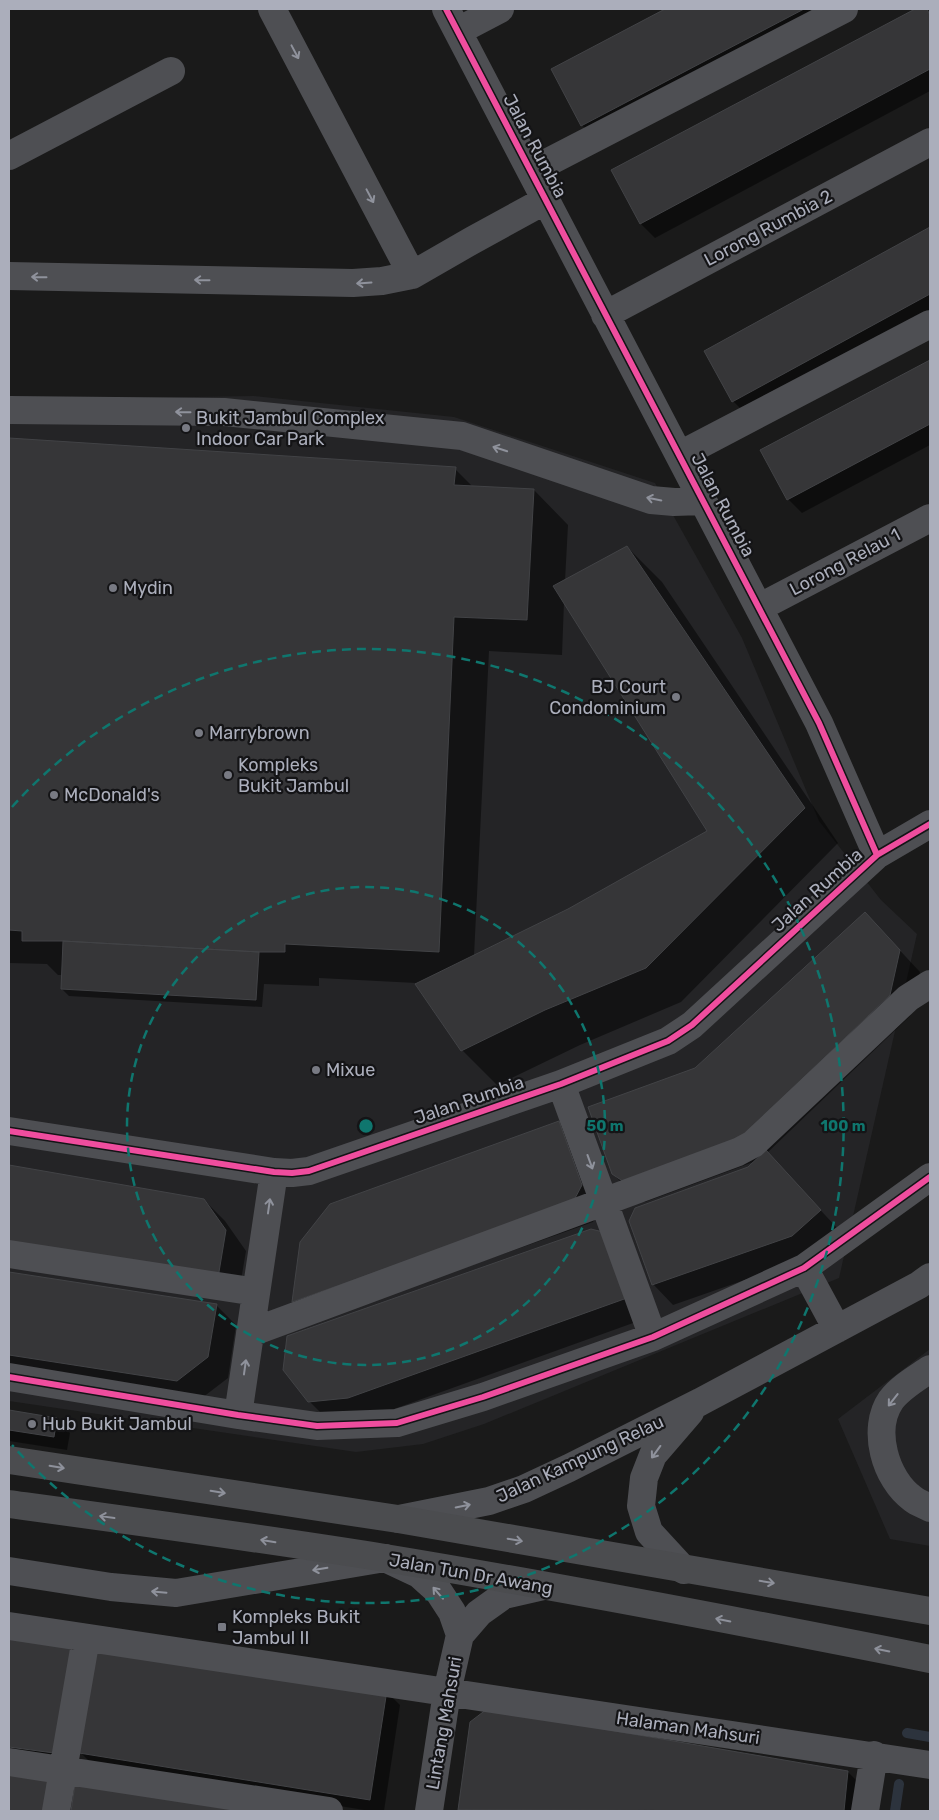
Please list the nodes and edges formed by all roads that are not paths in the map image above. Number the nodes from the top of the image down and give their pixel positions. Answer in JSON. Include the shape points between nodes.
{"nodes":[{"id":1,"x":272,"y":9,"type":"edge"},
{"id":2,"x":500,"y":9,"type":"edge"},
{"id":3,"x":844,"y":9,"type":"edge"},
{"id":4,"x":452,"y":20,"type":"edge"},
{"id":5,"x":170,"y":71,"type":"dead end"},
{"id":6,"x":930,"y":142,"type":"edge"},
{"id":7,"x":9,"y":156,"type":"edge"},
{"id":8,"x":531,"y":171,"type":"junction"},
{"id":9,"x":546,"y":200,"type":"junction"},
{"id":10,"x":9,"y":276,"type":"edge"},
{"id":11,"x":412,"y":276,"type":"junction"},
{"id":12,"x":605,"y":315,"type":"junction"},
{"id":13,"x":930,"y":324,"type":"edge"},
{"id":14,"x":9,"y":410,"type":"edge"},
{"id":15,"x":680,"y":455,"type":"junction"},
{"id":16,"x":702,"y":501,"type":"junction"},
{"id":17,"x":930,"y":518,"type":"edge"},
{"id":18,"x":760,"y":607,"type":"junction"},
{"id":19,"x":930,"y":824,"type":"edge"},
{"id":20,"x":878,"y":855,"type":"junction"},
{"id":21,"x":930,"y":984,"type":"edge"},
{"id":22,"x":561,"y":1084,"type":"junction"},
{"id":23,"x":9,"y":1131,"type":"edge"},
{"id":24,"x":274,"y":1172,"type":"junction"},
{"id":25,"x":930,"y":1177,"type":"edge"},
{"id":26,"x":605,"y":1203,"type":"junction"},
{"id":27,"x":9,"y":1254,"type":"edge"},
{"id":28,"x":804,"y":1268,"type":"junction"},
{"id":29,"x":930,"y":1276,"type":"edge"},
{"id":30,"x":256,"y":1292,"type":"junction"},
{"id":31,"x":837,"y":1329,"type":"junction"},
{"id":32,"x":250,"y":1333,"type":"junction"},
{"id":33,"x":653,"y":1337,"type":"junction"},
{"id":34,"x":930,"y":1369,"type":"edge"},
{"id":35,"x":9,"y":1376,"type":"edge"},
{"id":36,"x":700,"y":1402,"type":"junction"},
{"id":37,"x":238,"y":1416,"type":"junction"},
{"id":38,"x":9,"y":1460,"type":"edge"},
{"id":39,"x":9,"y":1504,"type":"edge"},
{"id":40,"x":930,"y":1508,"type":"edge"},
{"id":41,"x":398,"y":1519,"type":"junction"},
{"id":42,"x":385,"y":1558,"type":"junction"},
{"id":43,"x":684,"y":1570,"type":"junction"},
{"id":44,"x":9,"y":1572,"type":"edge"},
{"id":45,"x":543,"y":1586,"type":"junction"},
{"id":46,"x":930,"y":1611,"type":"edge"},
{"id":47,"x":9,"y":1626,"type":"edge"},
{"id":48,"x":460,"y":1636,"type":"junction"},
{"id":49,"x":86,"y":1638,"type":"junction"},
{"id":50,"x":930,"y":1660,"type":"edge"},
{"id":51,"x":446,"y":1692,"type":"junction"},
{"id":52,"x":874,"y":1755,"type":"junction"},
{"id":53,"x":9,"y":1762,"type":"edge"},
{"id":54,"x":930,"y":1765,"type":"edge"},
{"id":55,"x":63,"y":1770,"type":"junction"},
{"id":56,"x":56,"y":1811,"type":"edge"},
{"id":57,"x":328,"y":1811,"type":"edge"},
{"id":58,"x":429,"y":1811,"type":"edge"},
{"id":59,"x":865,"y":1811,"type":"edge"}],
"edges":[{"from":1,"to":11,"type":"street","one_way":true},
{"from":2,"to":4,"type":"street"},
{"from":3,"to":8,"type":"street"},
{"from":4,"to":8,"type":"street","name":"Jalan Rumbia"},
{"from":5,"to":7,"type":"street"},
{"from":6,"to":12,"type":"street","name":"Lorong Rumbia 2"},
{"from":8,"to":9,"type":"street","name":"Jalan Rumbia"},
{"from":9,"to":11,"type":"street"},
{"from":9,"to":12,"type":"street","name":"Jalan Rumbia"},
{"from":11,"to":10,"type":"street","one_way":true,"via":[[353,283]]},
{"from":12,"to":15,"type":"street","name":"Jalan Rumbia"},
{"from":13,"to":15,"type":"street"},
{"from":16,"to":14,"type":"street","one_way":true,"via":[[651,500],[462,436],[224,412]]},
{"from":15,"to":16,"type":"street","name":"Jalan Rumbia"},
{"from":16,"to":18,"type":"street","name":"Jalan Rumbia"},
{"from":17,"to":18,"type":"street","name":"Lorong Relau 1"},
{"from":18,"to":20,"type":"street","name":"Jalan Rumbia","via":[[819,723]]},
{"from":19,"to":20,"type":"street"},
{"from":20,"to":22,"type":"street","name":"Jalan Rumbia","via":[[692,1025],[668,1042]]},
{"from":21,"to":26,"type":"street","via":[[908,998],[753,1144]]},
{"from":22,"to":24,"type":"street","name":"Jalan Rumbia","via":[[309,1171]]},
{"from":22,"to":26,"type":"street","one_way":true},
{"from":23,"to":24,"type":"street","name":"Jalan Rumbia"},
{"from":30,"to":24,"type":"street","one_way":true},
{"from":25,"to":28,"type":"street"},
{"from":26,"to":32,"type":"street"},
{"from":26,"to":33,"type":"street"},
{"from":27,"to":30,"type":"street"},
{"from":28,"to":31,"type":"street"},
{"from":28,"to":33,"type":"street"},
{"from":29,"to":31,"type":"street","name":"Jalan Kampung Relau"},
{"from":30,"to":32,"type":"street"},
{"from":31,"to":36,"type":"street","name":"Jalan Kampung Relau"},
{"from":37,"to":32,"type":"street","one_way":true},
{"from":33,"to":37,"type":"street","via":[[483,1397],[397,1423],[317,1426]]},
{"from":34,"to":40,"type":"street","one_way":true,"via":[[892,1399],[883,1416],[881,1436],[885,1458],[896,1480],[913,1499]]},
{"from":35,"to":37,"type":"street"},
{"from":41,"to":36,"type":"street","name":"Jalan Kampung Relau","one_way":true,"via":[[489,1502],[524,1489]]},
{"from":36,"to":43,"type":"street","name":"Jalan Kampung Relau","one_way":true,"via":[[653,1454],[644,1478],[641,1506],[648,1532]]},
{"from":38,"to":41,"type":"main road","one_way":true},
{"from":42,"to":39,"type":"main road","name":"Jalan Tun Dr Awang","one_way":true},
{"from":41,"to":43,"type":"main road","one_way":true},
{"from":42,"to":44,"type":"street","one_way":true,"via":[[176,1593],[111,1588]]},
{"from":42,"to":45,"type":"main road","name":"Jalan Tun Dr Awang"},
{"from":48,"to":42,"type":"street","name":"Lintang Mahsuri","one_way":true,"via":[[452,1612],[439,1592],[418,1574]]},
{"from":43,"to":46,"type":"main road","one_way":true},
{"from":45,"to":48,"type":"street","name":"Lintang Mahsuri","via":[[504,1595],[479,1613]]},
{"from":50,"to":45,"type":"main road","name":"Jalan Tun Dr Awang","one_way":true},
{"from":47,"to":49,"type":"street"},
{"from":48,"to":51,"type":"street","name":"Lintang Mahsuri"},
{"from":49,"to":51,"type":"street"},
{"from":49,"to":55,"type":"street"},
{"from":51,"to":52,"type":"street","name":"Halaman Mahsuri"},
{"from":51,"to":58,"type":"street","name":"Lintang Mahsuri"},
{"from":52,"to":54,"type":"street","name":"Halaman Mahsuri"},
{"from":52,"to":59,"type":"street"},
{"from":53,"to":55,"type":"street"},
{"from":55,"to":56,"type":"street"},
{"from":55,"to":57,"type":"street"}]}
